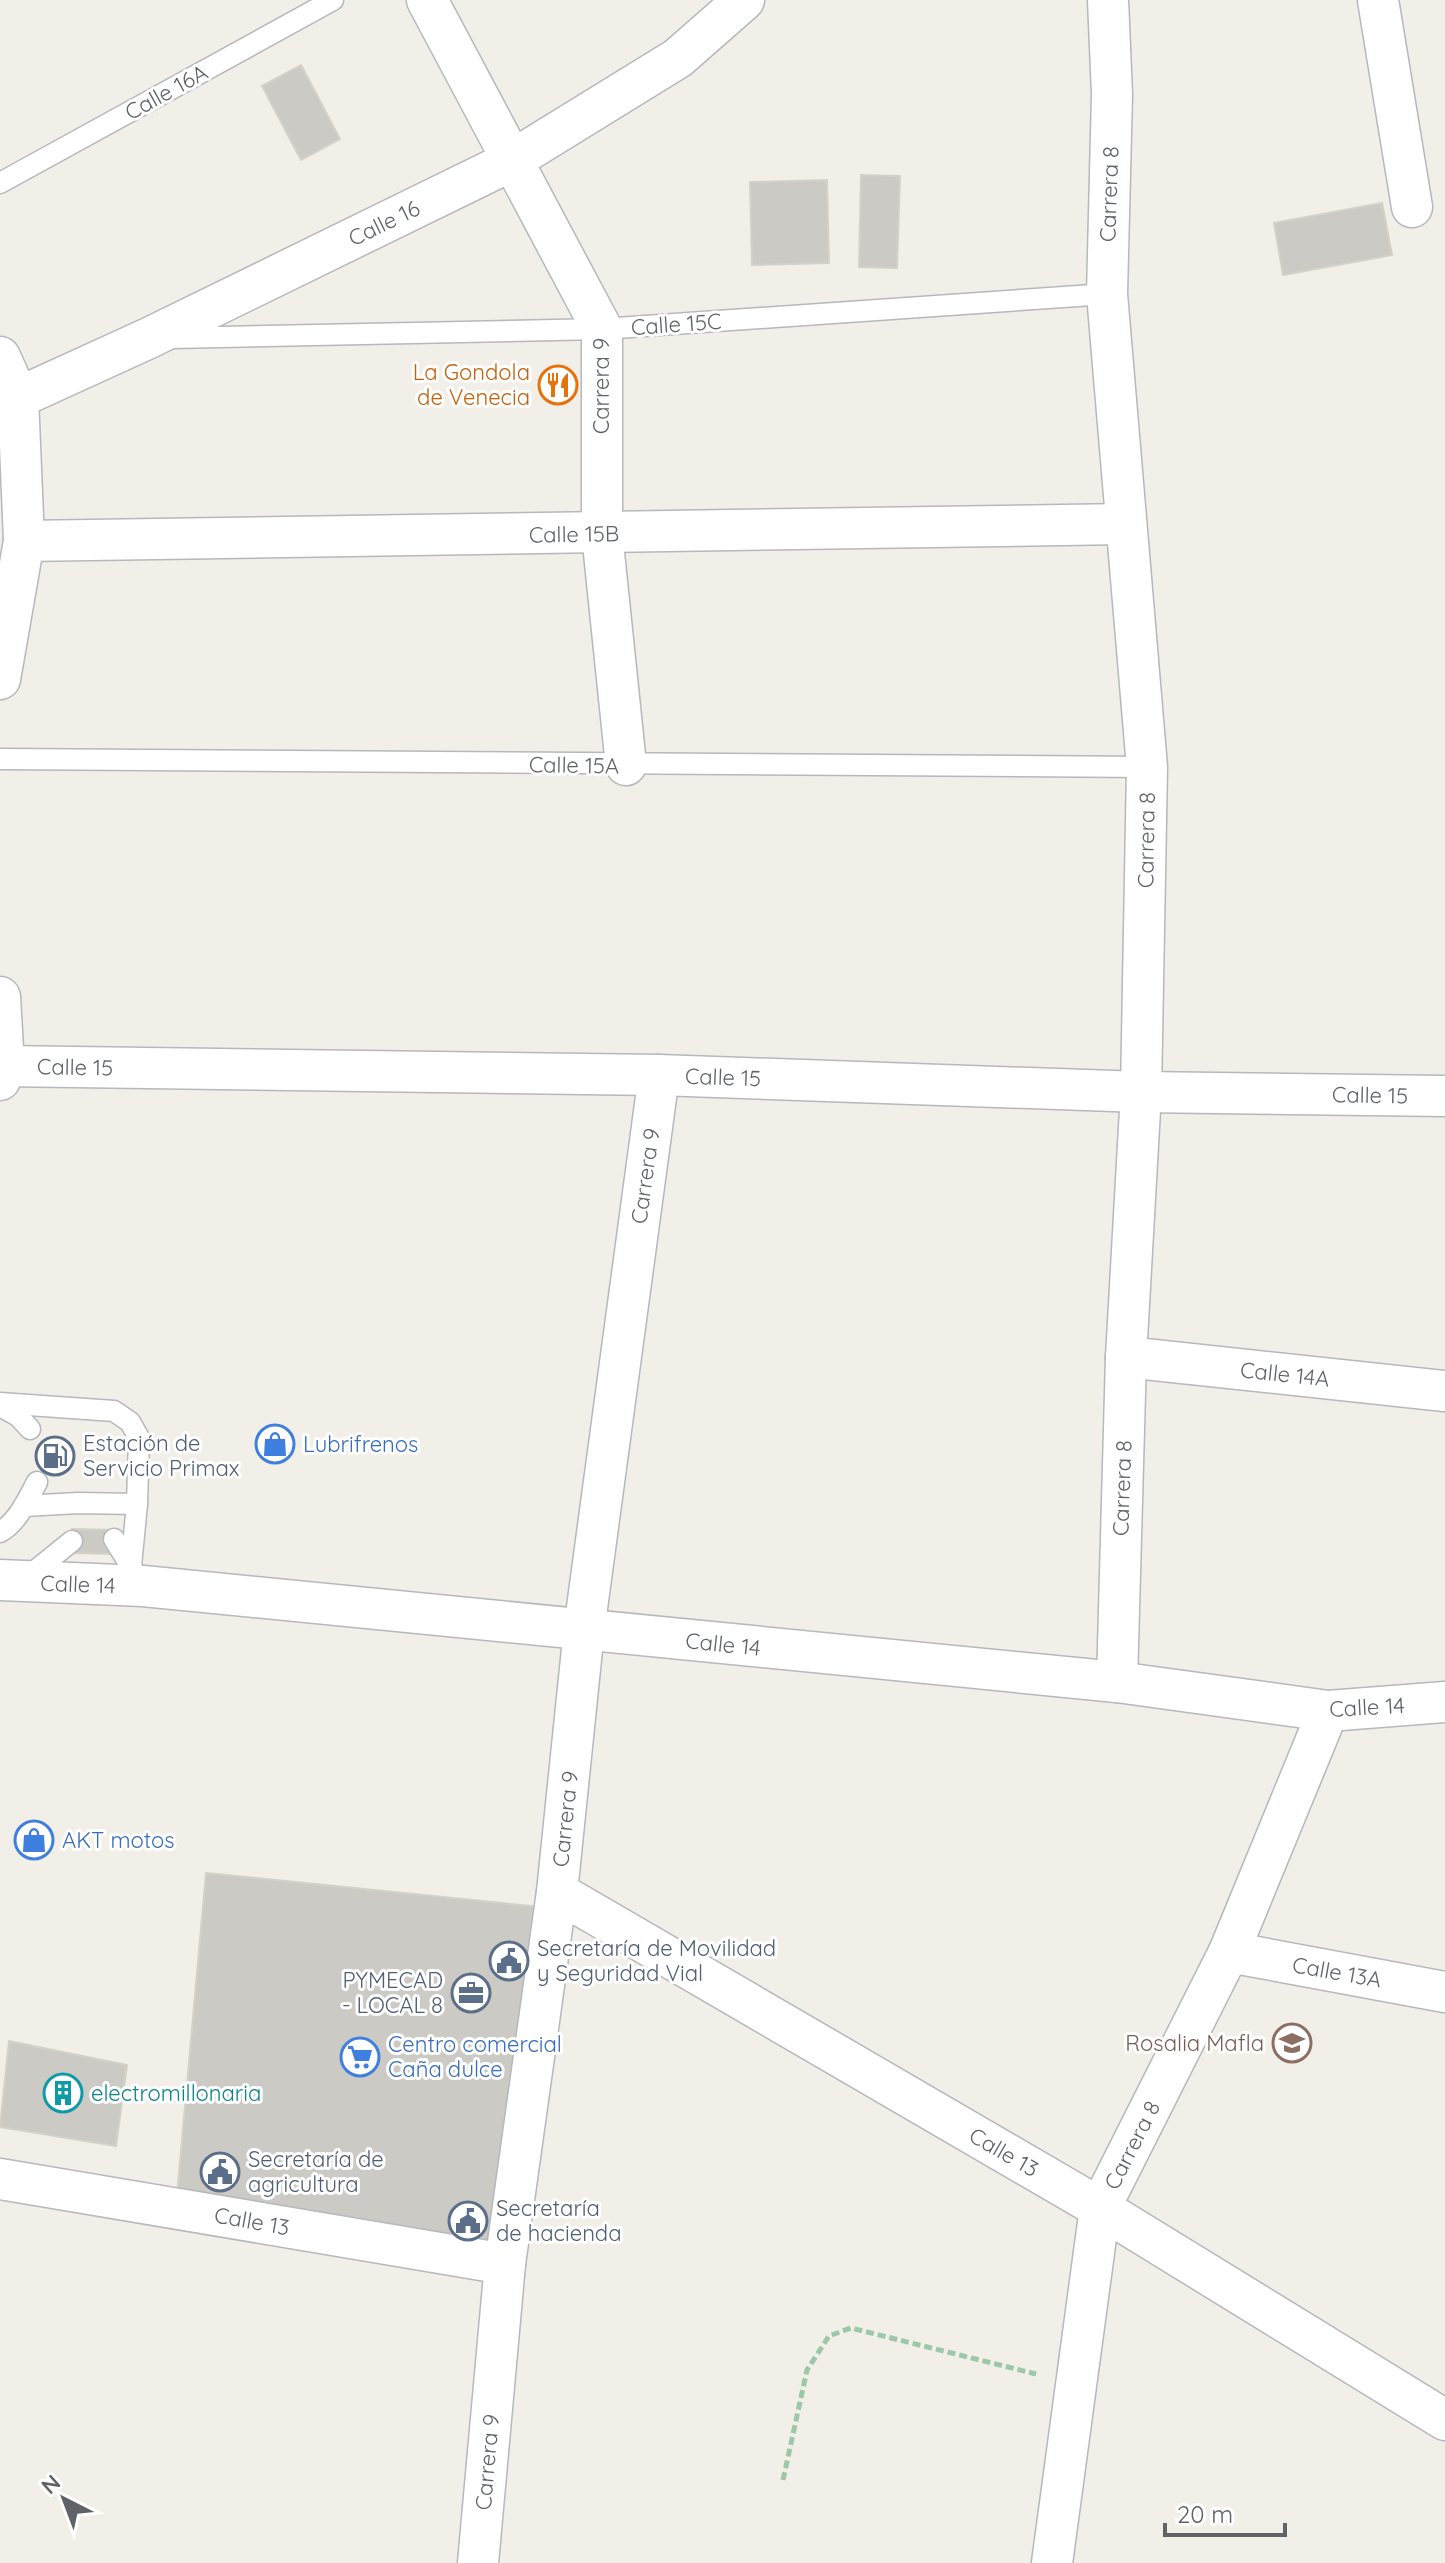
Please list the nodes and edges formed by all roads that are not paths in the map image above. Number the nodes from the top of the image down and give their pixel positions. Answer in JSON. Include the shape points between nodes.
{"nodes":[{"id":1,"x":333,"y":0,"type":"edge"},
{"id":2,"x":427,"y":0,"type":"edge"},
{"id":3,"x":744,"y":0,"type":"edge"},
{"id":4,"x":1108,"y":0,"type":"edge"},
{"id":5,"x":1378,"y":0,"type":"edge"},
{"id":6,"x":511,"y":161,"type":"junction"},
{"id":7,"x":0,"y":183,"type":"edge"},
{"id":8,"x":1412,"y":207,"type":"dead end"},
{"id":9,"x":1107,"y":294,"type":"junction"},
{"id":10,"x":602,"y":329,"type":"junction"},
{"id":11,"x":149,"y":338,"type":"junction"},
{"id":12,"x":0,"y":357,"type":"edge"},
{"id":13,"x":9,"y":401,"type":"edge"},
{"id":14,"x":1125,"y":524,"type":"junction"},
{"id":15,"x":602,"y":534,"type":"junction"},
{"id":16,"x":24,"y":541,"type":"junction"},
{"id":17,"x":0,"y":679,"type":"edge"},
{"id":18,"x":0,"y":759,"type":"edge"},
{"id":19,"x":626,"y":765,"type":"junction"},
{"id":20,"x":1147,"y":767,"type":"junction"},
{"id":21,"x":0,"y":997,"type":"edge"},
{"id":22,"x":1,"y":1071,"type":"edge"},
{"id":23,"x":659,"y":1075,"type":"junction"},
{"id":24,"x":1141,"y":1092,"type":"junction"},
{"id":25,"x":1445,"y":1096,"type":"edge"},
{"id":26,"x":1126,"y":1357,"type":"junction"},
{"id":27,"x":1445,"y":1391,"type":"edge"},
{"id":28,"x":0,"y":1404,"type":"edge"},
{"id":29,"x":30,"y":1429,"type":"dead end"},
{"id":30,"x":37,"y":1482,"type":"dead end"},
{"id":31,"x":137,"y":1504,"type":"junction"},
{"id":32,"x":24,"y":1506,"type":"junction"},
{"id":33,"x":0,"y":1532,"type":"edge"},
{"id":34,"x":114,"y":1539,"type":"dead end"},
{"id":35,"x":72,"y":1541,"type":"dead end"},
{"id":36,"x":137,"y":1576,"type":"junction"},
{"id":37,"x":11,"y":1581,"type":"edge"},
{"id":38,"x":584,"y":1630,"type":"junction"},
{"id":39,"x":1117,"y":1682,"type":"junction"},
{"id":40,"x":1445,"y":1702,"type":"edge"},
{"id":41,"x":1328,"y":1711,"type":"junction"},
{"id":42,"x":557,"y":1892,"type":"junction"},
{"id":43,"x":1229,"y":1952,"type":"junction"},
{"id":44,"x":1445,"y":1992,"type":"edge"},
{"id":45,"x":0,"y":2179,"type":"edge"},
{"id":46,"x":1100,"y":2208,"type":"junction"},
{"id":47,"x":505,"y":2264,"type":"junction"},
{"id":48,"x":1445,"y":2420,"type":"edge"},
{"id":49,"x":478,"y":2563,"type":"edge"},
{"id":50,"x":1052,"y":2563,"type":"edge"}],
"edges":[{"from":1,"to":7,"type":"lane","name":"Calle 16A"},
{"from":2,"to":6,"type":"street","name":"Carrera 9"},
{"from":3,"to":6,"type":"street","name":"Calle 16","via":[[678,58]]},
{"from":4,"to":9,"type":"street","name":"Carrera 8","via":[[1112,94]]},
{"from":5,"to":8,"type":"street"},
{"from":6,"to":10,"type":"street","name":"Carrera 9"},
{"from":6,"to":11,"type":"street","name":"Calle 16"},
{"from":9,"to":10,"type":"lane","name":"Calle 15C"},
{"from":9,"to":14,"type":"street","name":"Carrera 8"},
{"from":10,"to":11,"type":"lane","name":"Calle 15C"},
{"from":10,"to":15,"type":"street","name":"Carrera 9"},
{"from":11,"to":13,"type":"street","name":"Calle 16"},
{"from":12,"to":13,"type":"street"},
{"from":13,"to":16,"type":"street"},
{"from":14,"to":15,"type":"street","name":"Calle 15B"},
{"from":14,"to":20,"type":"street","name":"Carrera 8"},
{"from":15,"to":16,"type":"street","name":"Calle 15B"},
{"from":15,"to":19,"type":"street","name":"Carrera 9"},
{"from":16,"to":17,"type":"street"},
{"from":18,"to":19,"type":"lane","name":"Calle 15A"},
{"from":19,"to":20,"type":"lane","name":"Calle 15A"},
{"from":20,"to":24,"type":"street","name":"Carrera 8"},
{"from":21,"to":22,"type":"street"},
{"from":22,"to":23,"type":"street","name":"Calle 15"},
{"from":23,"to":24,"type":"street","name":"Calle 15"},
{"from":23,"to":38,"type":"street","name":"Carrera 9"},
{"from":24,"to":25,"type":"street","name":"Calle 15"},
{"from":24,"to":26,"type":"street","name":"Carrera 8"},
{"from":26,"to":27,"type":"street","name":"Calle 14A"},
{"from":26,"to":39,"type":"street","name":"Carrera 8"},
{"from":28,"to":29,"type":"lane"},
{"from":28,"to":31,"type":"lane","via":[[114,1411],[130,1422],[139,1438]]},
{"from":30,"to":32,"type":"lane"},
{"from":31,"to":32,"type":"lane"},
{"from":31,"to":36,"type":"lane"},
{"from":32,"to":33,"type":"lane"},
{"from":34,"to":36,"type":"lane"},
{"from":35,"to":37,"type":"lane"},
{"from":36,"to":37,"type":"street","name":"Calle 14"},
{"from":36,"to":38,"type":"street","name":"Calle 14"},
{"from":38,"to":39,"type":"street","name":"Calle 14"},
{"from":38,"to":42,"type":"street","name":"Carrera 9"},
{"from":39,"to":41,"type":"street","name":"Calle 14"},
{"from":40,"to":41,"type":"street","name":"Calle 14"},
{"from":41,"to":43,"type":"street","name":"Carrera 8"},
{"from":42,"to":46,"type":"street","name":"Calle 13"},
{"from":42,"to":47,"type":"street","name":"Carrera 9"},
{"from":43,"to":44,"type":"street","name":"Calle 13A"},
{"from":43,"to":46,"type":"street","name":"Carrera 8"},
{"from":45,"to":47,"type":"street","name":"Calle 13"},
{"from":46,"to":48,"type":"street","name":"Calle 13"},
{"from":46,"to":50,"type":"street","name":"Carrera 8"},
{"from":47,"to":49,"type":"street","name":"Carrera 9"}]}
